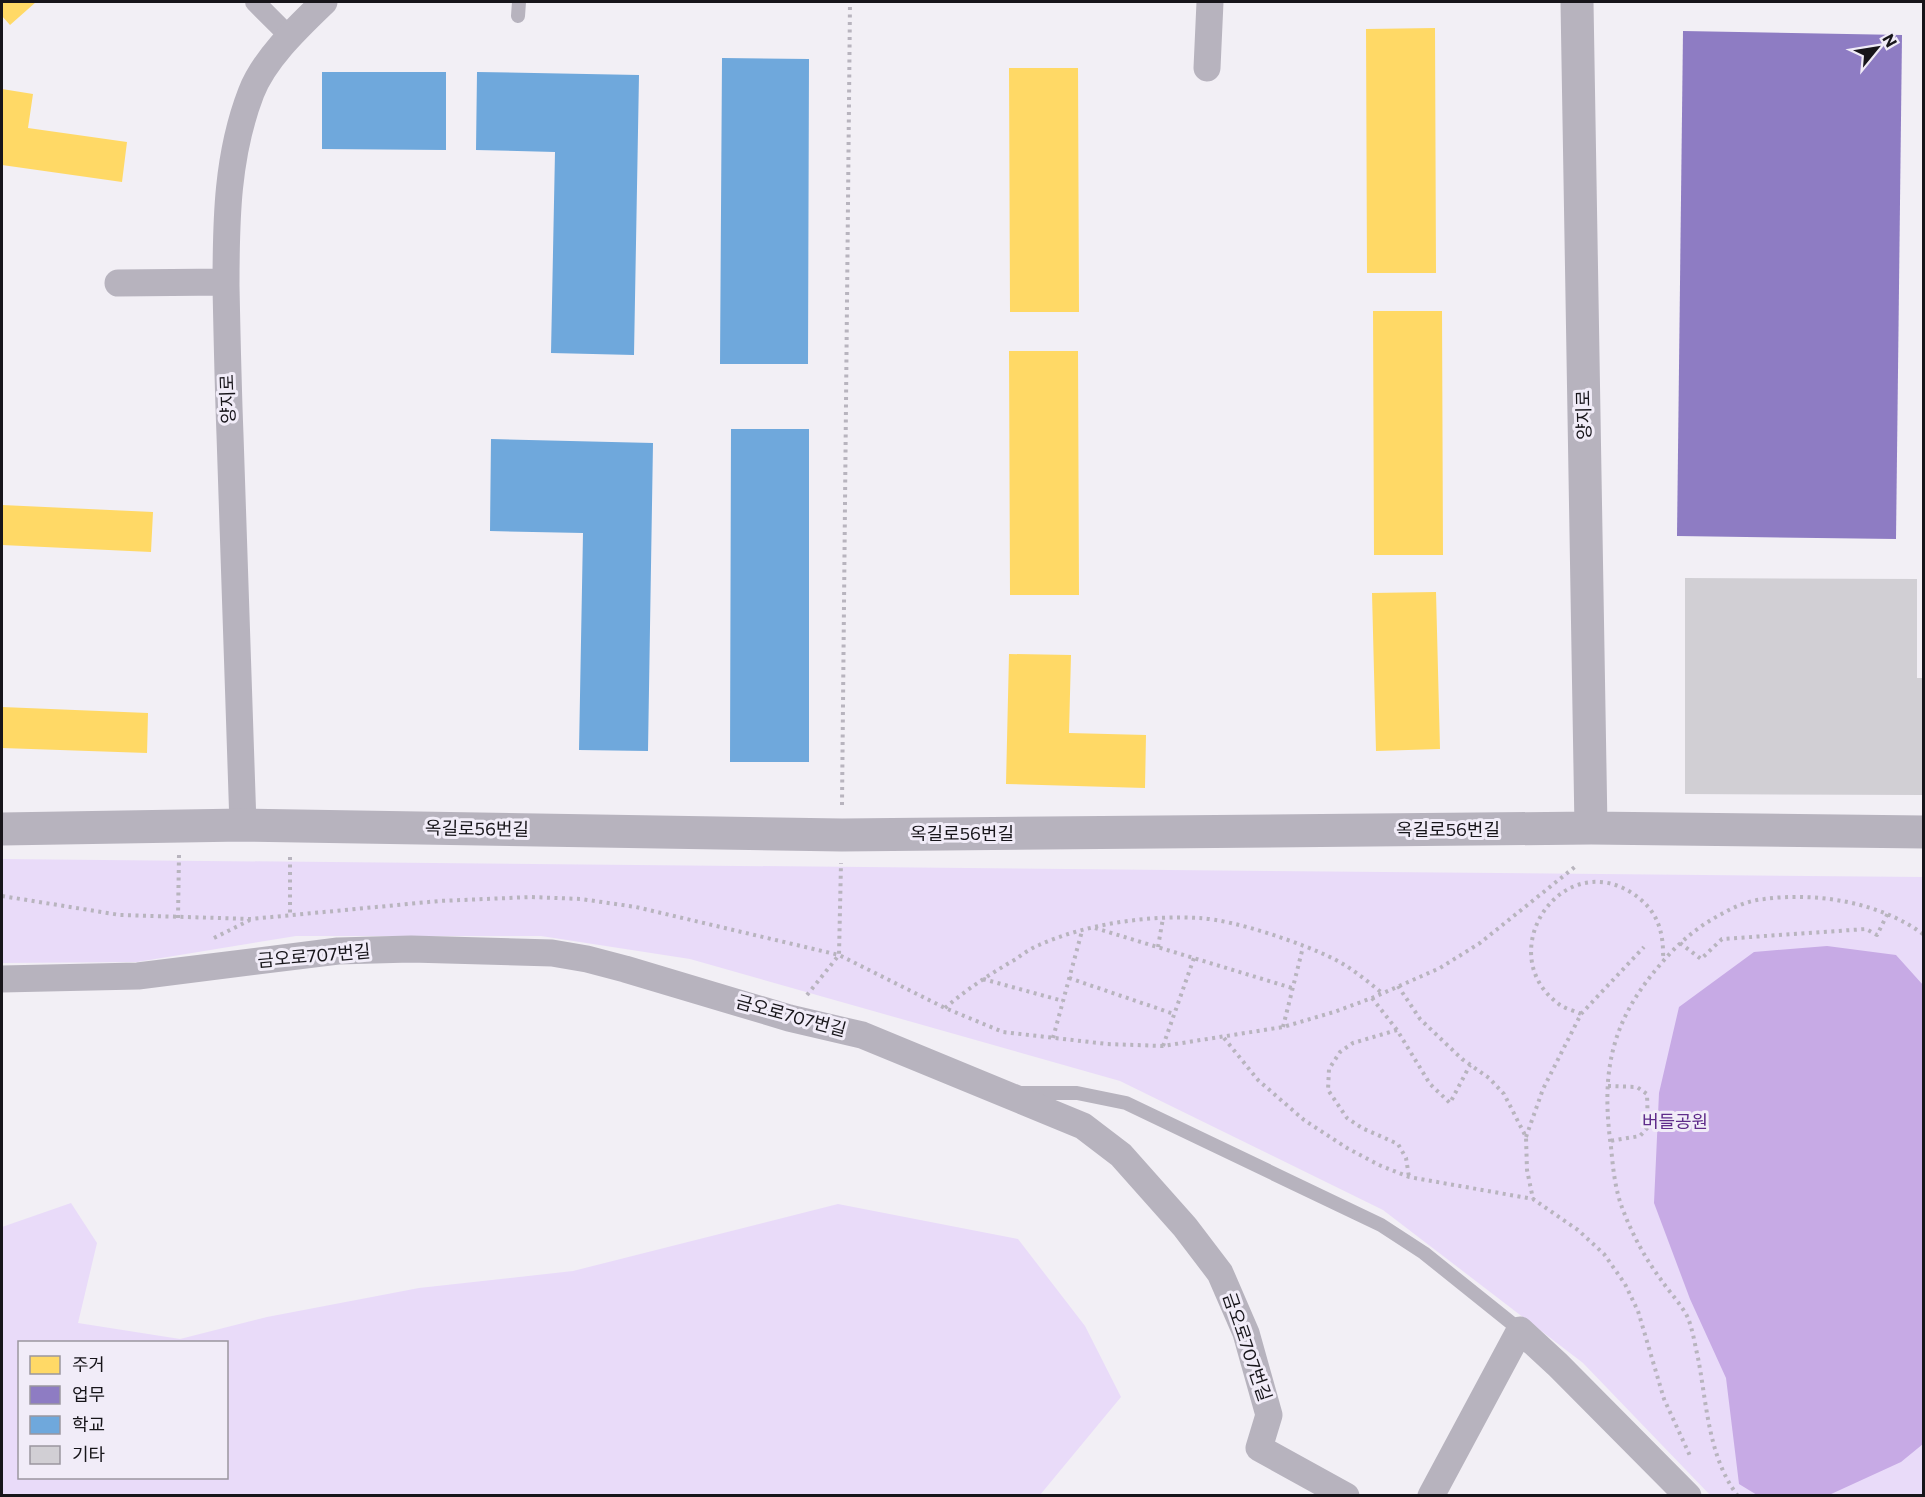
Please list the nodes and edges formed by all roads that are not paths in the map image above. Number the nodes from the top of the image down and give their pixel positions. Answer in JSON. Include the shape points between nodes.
{"nodes":[{"id":1,"x":255,"y":2,"type":"edge"},
{"id":2,"x":324,"y":2,"type":"edge"},
{"id":3,"x":519,"y":2,"type":"edge"},
{"id":4,"x":1210,"y":2,"type":"edge"},
{"id":5,"x":1576,"y":2,"type":"edge"},
{"id":6,"x":518,"y":16,"type":"dead end"},
{"id":7,"x":289,"y":36,"type":"junction"},
{"id":8,"x":1207,"y":68,"type":"dead end"},
{"id":9,"x":226,"y":282,"type":"junction"},
{"id":10,"x":118,"y":283,"type":"dead end"},
{"id":11,"x":243,"y":825,"type":"junction"},
{"id":12,"x":1591,"y":828,"type":"junction"},
{"id":13,"x":2,"y":829,"type":"edge"},
{"id":14,"x":1923,"y":832,"type":"edge"},
{"id":15,"x":2,"y":979,"type":"edge"},
{"id":16,"x":999,"y":1092,"type":"junction"},
{"id":17,"x":1520,"y":1330,"type":"junction"},
{"id":18,"x":1346,"y":1496,"type":"edge"},
{"id":19,"x":1431,"y":1496,"type":"edge"},
{"id":20,"x":1688,"y":1496,"type":"edge"}],
"edges":[{"from":1,"to":7,"type":"street"},
{"from":2,"to":7,"type":"street","name":"양지로"},
{"from":3,"to":6,"type":"lane"},
{"from":4,"to":8,"type":"street"},
{"from":5,"to":12,"type":"street","name":"양지로"},
{"from":7,"to":9,"type":"street","name":"양지로","via":[[251,91],[241,123],[226,213]]},
{"from":9,"to":10,"type":"street"},
{"from":9,"to":11,"type":"street","name":"양지로"},
{"from":11,"to":12,"type":"street","name":"옥길로56번길","via":[[842,835]]},
{"from":11,"to":13,"type":"street","name":"옥길로56번길"},
{"from":12,"to":14,"type":"street","name":"옥길로56번길"},
{"from":15,"to":16,"type":"street","name":"금오로707번길","via":[[138,976],[338,951],[552,953],[626,969],[789,1018],[862,1035]]},
{"from":16,"to":17,"type":"lane","via":[[1077,1093],[1126,1103],[1381,1224],[1424,1253]]},
{"from":16,"to":18,"type":"street","name":"금오로707번길","via":[[1083,1126],[1121,1155],[1185,1227],[1220,1273],[1246,1333],[1269,1415],[1259,1448]]},
{"from":17,"to":19,"type":"street"},
{"from":17,"to":20,"type":"street"}]}
